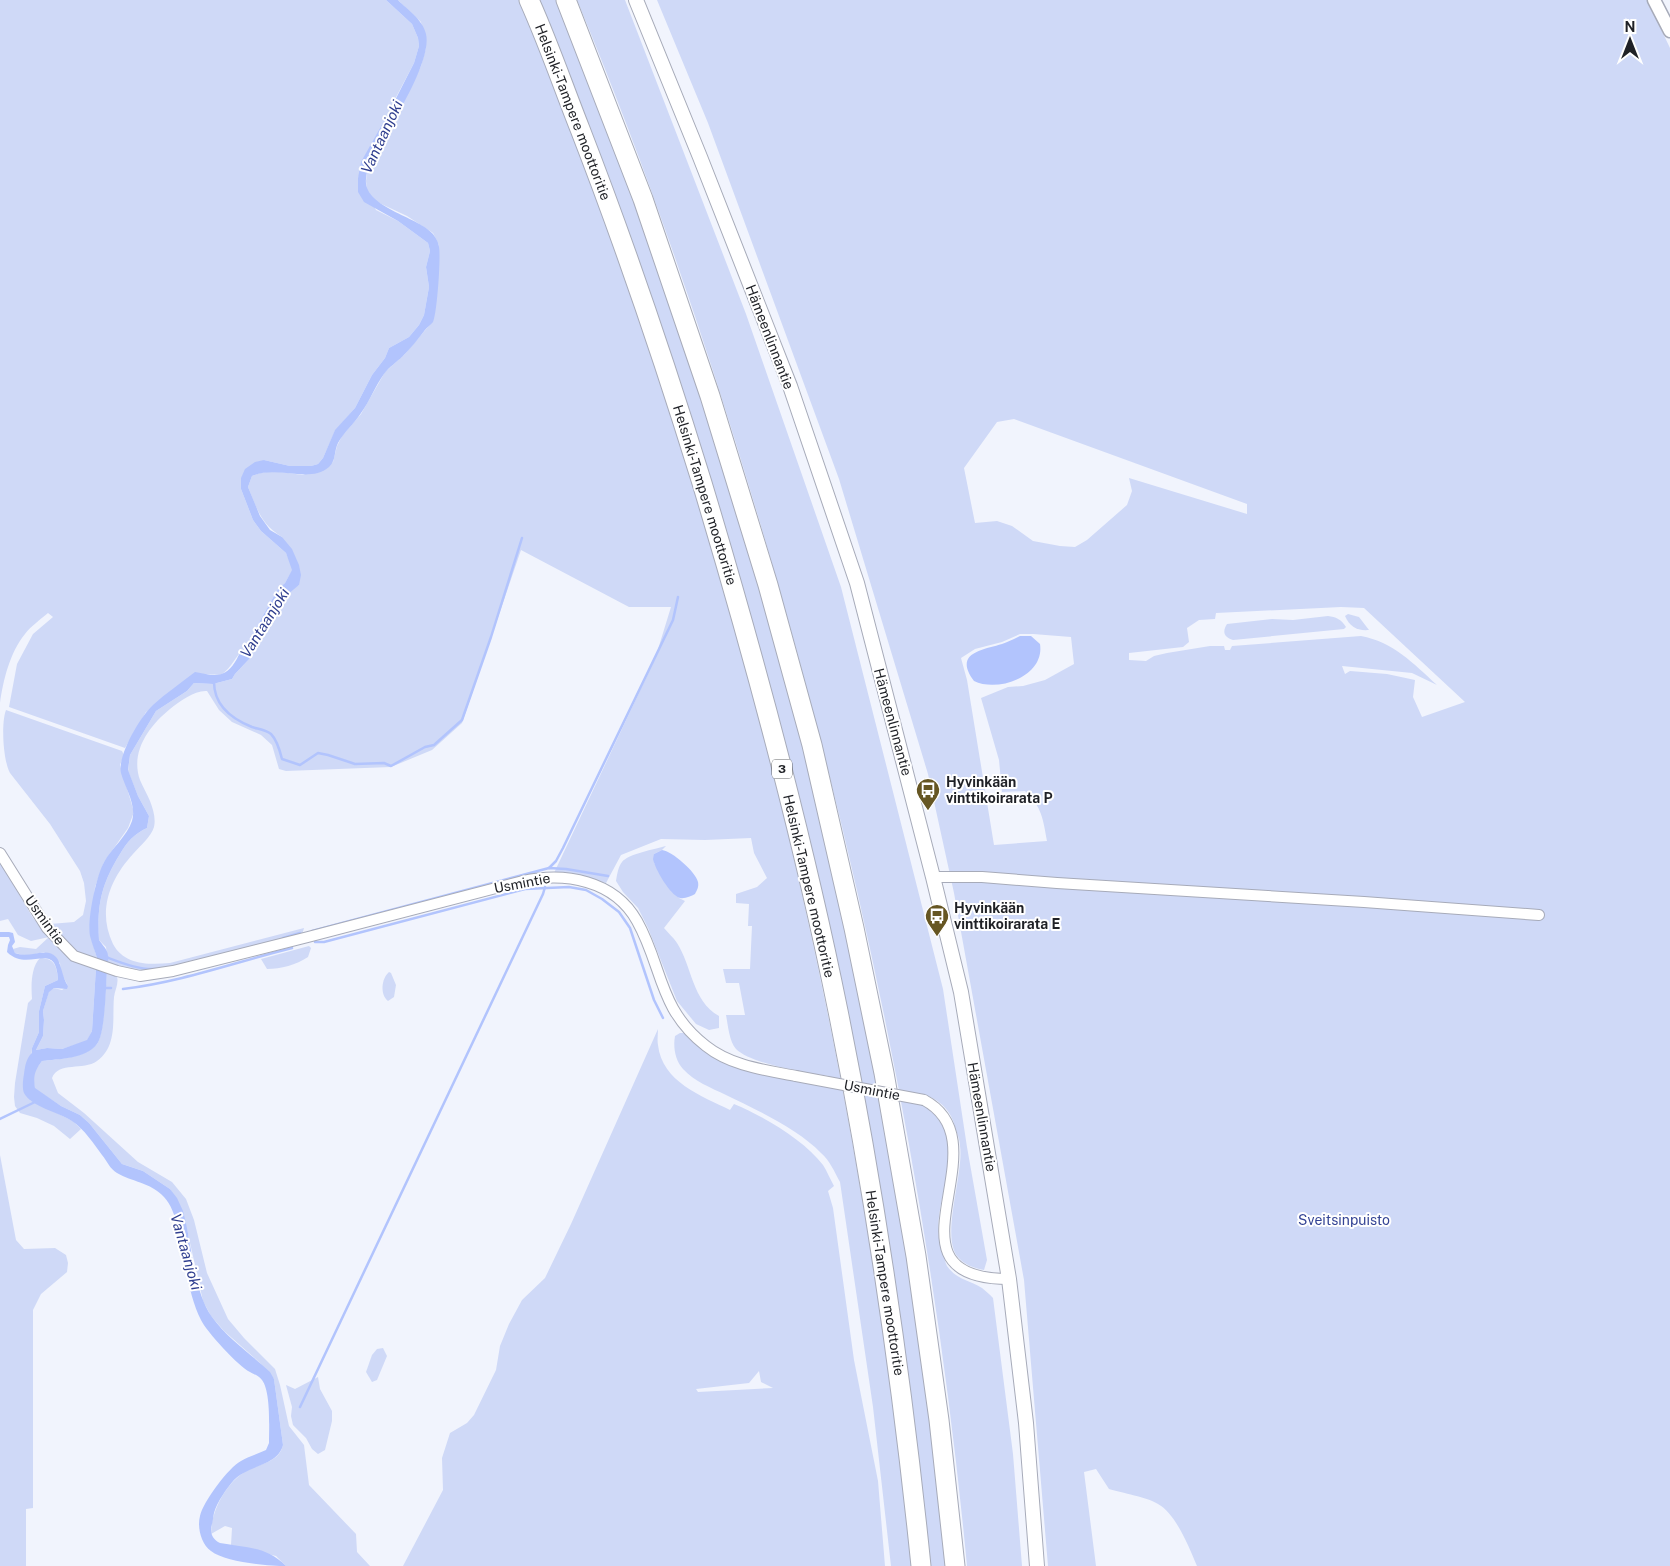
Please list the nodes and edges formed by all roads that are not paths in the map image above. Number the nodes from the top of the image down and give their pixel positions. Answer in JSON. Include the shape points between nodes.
{"nodes":[{"id":1,"x":529,"y":0,"type":"edge"},
{"id":2,"x":566,"y":0,"type":"edge"},
{"id":3,"x":636,"y":0,"type":"edge"},
{"id":4,"x":1654,"y":0,"type":"edge"},
{"id":5,"x":1670,"y":31,"type":"edge"},
{"id":6,"x":0,"y":853,"type":"edge"},
{"id":7,"x":933,"y":877,"type":"junction"},
{"id":8,"x":1539,"y":915,"type":"dead end"},
{"id":9,"x":1009,"y":1279,"type":"junction"},
{"id":10,"x":921,"y":1566,"type":"edge"},
{"id":11,"x":955,"y":1566,"type":"edge"},
{"id":12,"x":1037,"y":1566,"type":"edge"}],
"edges":[{"from":1,"to":10,"type":"highway","name":"Helsinki-Tampere moottoritie","number":"3","via":[[616,224],[679,410],[732,581],[790,802],[836,1001],[868,1170],[909,1446]]},
{"from":2,"to":11,"type":"highway","via":[[643,199],[710,396],[768,585],[812,745],[884,1073],[914,1246],[939,1420]]},
{"from":3,"to":7,"type":"main road","name":"Hämeenlinnantie","via":[[790,386],[854,574]]},
{"from":4,"to":5,"type":"street"},
{"from":6,"to":9,"type":"street","name":"Usmintie","bridge":true,"via":[[47,928],[74,956],[116,972],[140,976],[308,938],[523,881],[553,876],[579,879],[609,892],[633,915],[645,938],[662,988],[677,1016],[715,1052],[762,1070],[932,1104],[947,1120],[953,1139],[954,1164],[943,1231],[952,1260],[966,1273],[989,1279]]},
{"from":7,"to":8,"type":"street","via":[[982,877]]},
{"from":7,"to":9,"type":"main road","name":"Hämeenlinnantie","via":[[961,992]]},
{"from":9,"to":12,"type":"main road","name":"Hämeenlinnantie","via":[[1026,1423]]}]}
